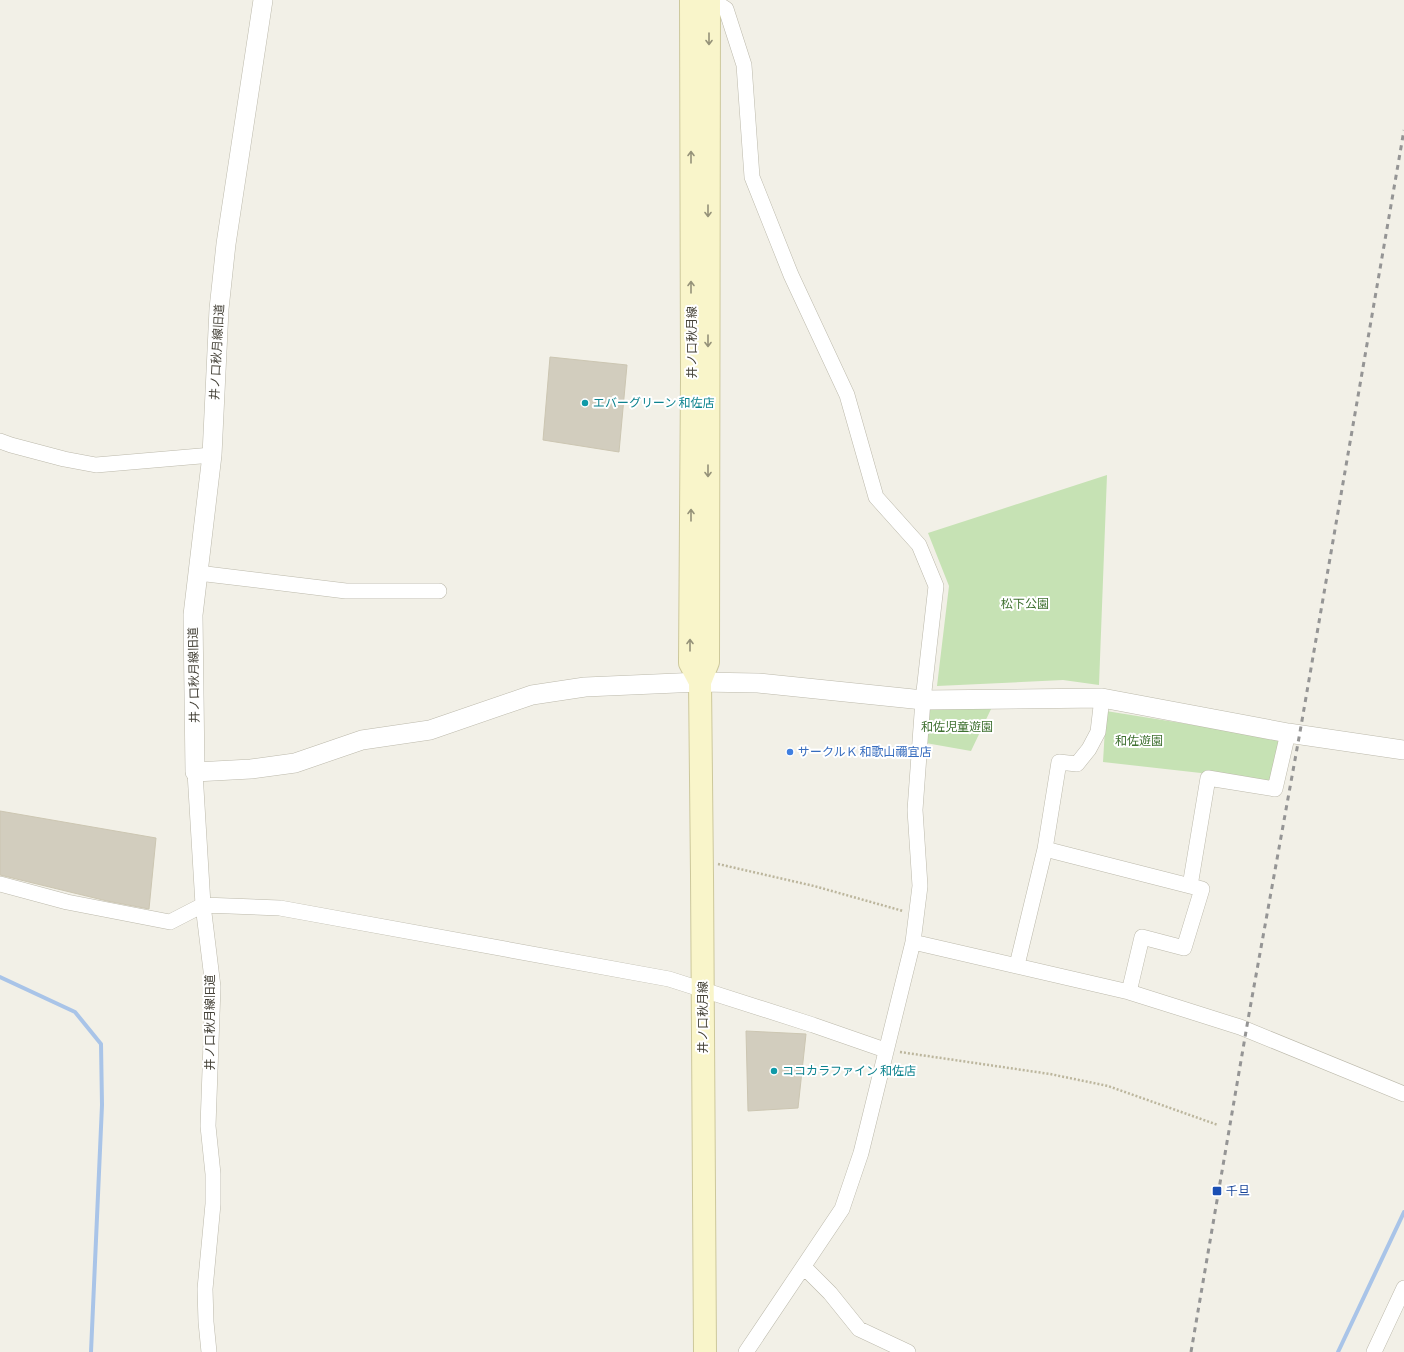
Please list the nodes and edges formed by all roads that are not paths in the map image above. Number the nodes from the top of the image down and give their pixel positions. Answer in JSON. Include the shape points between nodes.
{"nodes":[{"id":1,"x":263,"y":0,"type":"edge"},
{"id":2,"x":691,"y":0,"type":"edge"},
{"id":3,"x":709,"y":0,"type":"edge"},
{"id":4,"x":712,"y":0,"type":"edge"},
{"id":5,"x":0,"y":441,"type":"edge"},
{"id":6,"x":212,"y":455,"type":"junction"},
{"id":7,"x":198,"y":573,"type":"junction"},
{"id":8,"x":439,"y":591,"type":"dead end"},
{"id":9,"x":700,"y":682,"type":"junction"},
{"id":10,"x":1102,"y":698,"type":"junction"},
{"id":11,"x":924,"y":700,"type":"junction"},
{"id":12,"x":1288,"y":732,"type":"junction"},
{"id":13,"x":1404,"y":750,"type":"edge"},
{"id":14,"x":195,"y":772,"type":"junction"},
{"id":15,"x":1045,"y":849,"type":"junction"},
{"id":16,"x":0,"y":884,"type":"edge"},
{"id":17,"x":1190,"y":886,"type":"junction"},
{"id":18,"x":203,"y":905,"type":"junction"},
{"id":19,"x":913,"y":942,"type":"junction"},
{"id":20,"x":1017,"y":965,"type":"junction"},
{"id":21,"x":703,"y":990,"type":"junction"},
{"id":22,"x":1129,"y":992,"type":"junction"},
{"id":23,"x":885,"y":1050,"type":"junction"},
{"id":24,"x":1404,"y":1094,"type":"edge"},
{"id":25,"x":804,"y":1267,"type":"junction"},
{"id":26,"x":1404,"y":1288,"type":"edge"},
{"id":27,"x":209,"y":1352,"type":"edge"},
{"id":28,"x":705,"y":1352,"type":"edge"},
{"id":29,"x":746,"y":1352,"type":"edge"},
{"id":30,"x":908,"y":1352,"type":"edge"},
{"id":31,"x":1374,"y":1352,"type":"edge"}],
"edges":[{"from":1,"to":6,"type":"street","name":"井ノ口秋月線旧道","via":[[226,244],[219,309]]},
{"from":9,"to":2,"type":"main road","name":"井ノ口秋月線","one_way":true,"via":[[690,663]]},
{"from":3,"to":9,"type":"main road","name":"井ノ口秋月線","one_way":true,"via":[[708,662]]},
{"from":4,"to":11,"type":"street","via":[[726,9],[744,65],[752,177],[790,274],[847,395],[876,497],[919,545],[936,586]]},
{"from":5,"to":6,"type":"street","via":[[96,465]]},
{"from":6,"to":7,"type":"street","name":"井ノ口秋月線旧道"},
{"from":7,"to":8,"type":"street","via":[[346,592]]},
{"from":7,"to":14,"type":"street","name":"井ノ口秋月線旧道","via":[[193,615]]},
{"from":9,"to":11,"type":"street","via":[[758,683]]},
{"from":9,"to":14,"type":"street","via":[[585,687],[532,695],[430,730],[362,740],[295,763],[251,769]]},
{"from":9,"to":21,"type":"main road","name":"井ノ口秋月線"},
{"from":10,"to":11,"type":"street"},
{"from":10,"to":12,"type":"street"},
{"from":10,"to":15,"type":"street","via":[[1098,732],[1089,749],[1077,764],[1059,762]]},
{"from":11,"to":19,"type":"street","via":[[915,810],[920,886]]},
{"from":12,"to":13,"type":"street"},
{"from":12,"to":17,"type":"street","via":[[1275,789],[1208,778]]},
{"from":14,"to":18,"type":"street","name":"井ノ口秋月線旧道"},
{"from":15,"to":17,"type":"street"},
{"from":15,"to":20,"type":"street"},
{"from":16,"to":18,"type":"street","via":[[67,902],[170,922]]},
{"from":17,"to":22,"type":"street","via":[[1202,889],[1184,948],[1142,937]]},
{"from":18,"to":21,"type":"street","via":[[280,908],[669,979]]},
{"from":18,"to":27,"type":"street","name":"井ノ口秋月線旧道","via":[[213,987],[208,1126],[213,1204],[206,1288]]},
{"from":19,"to":20,"type":"street"},
{"from":19,"to":23,"type":"street"},
{"from":20,"to":22,"type":"street"},
{"from":21,"to":23,"type":"street"},
{"from":21,"to":28,"type":"main road","name":"井ノ口秋月線"},
{"from":22,"to":24,"type":"street","via":[[1240,1027]]},
{"from":23,"to":25,"type":"street","via":[[861,1153],[842,1209]]},
{"from":25,"to":29,"type":"street"},
{"from":25,"to":30,"type":"street","via":[[830,1293],[859,1329]]},
{"from":26,"to":31,"type":"street"}]}
